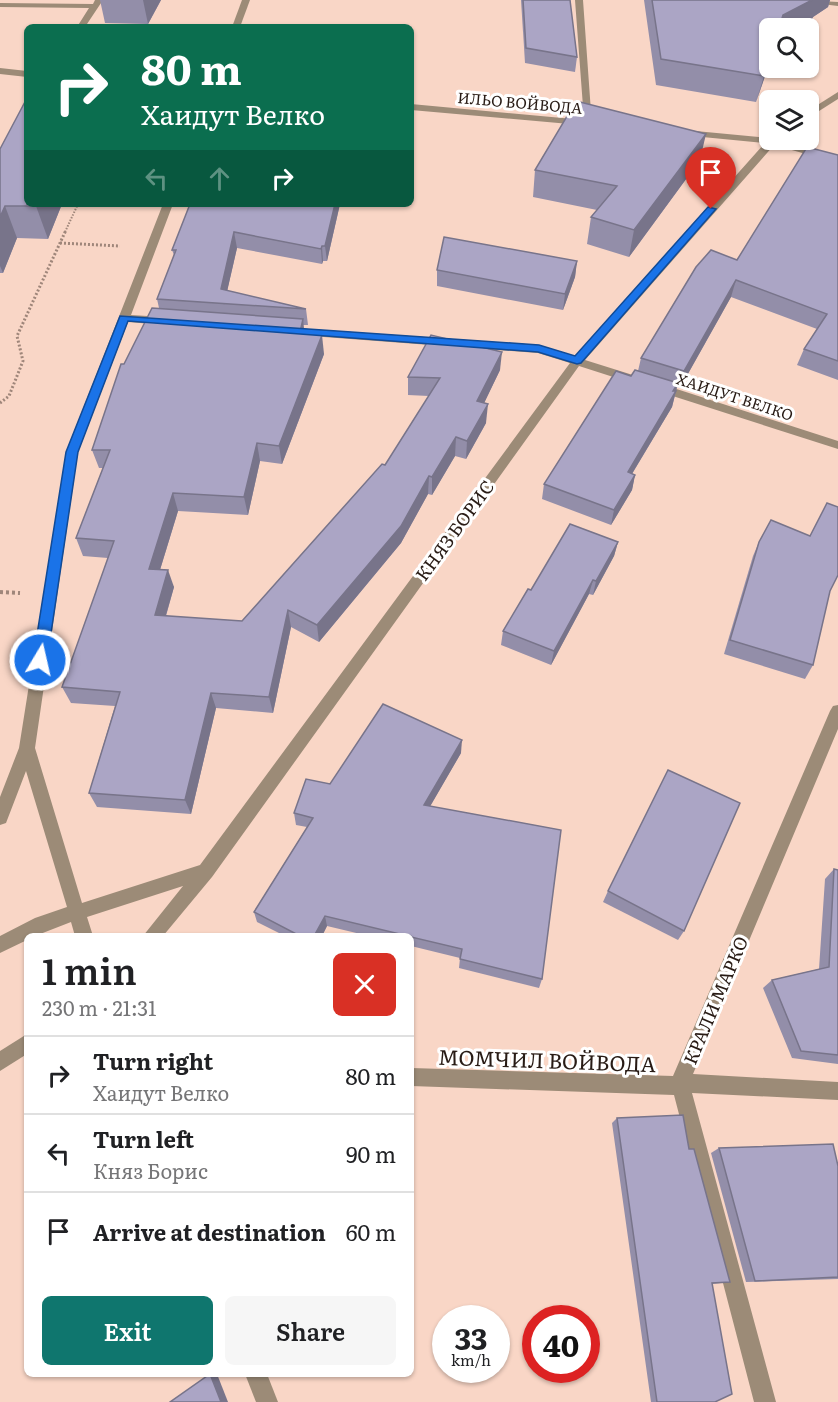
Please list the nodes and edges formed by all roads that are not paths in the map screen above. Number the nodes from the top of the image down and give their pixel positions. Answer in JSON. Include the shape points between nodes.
{"nodes":[{"id":1,"x":246,"y":0,"type":"edge"},
{"id":2,"x":579,"y":0,"type":"edge"},
{"id":3,"x":805,"y":0,"type":"edge"},
{"id":4,"x":97,"y":3,"type":"edge"},
{"id":5,"x":838,"y":4,"type":"edge"},
{"id":6,"x":0,"y":5,"type":"edge"},
{"id":7,"x":83,"y":24,"type":"edge"},
{"id":8,"x":237,"y":24,"type":"edge"},
{"id":9,"x":0,"y":71,"type":"edge"},
{"id":10,"x":24,"y":74,"type":"edge"},
{"id":11,"x":838,"y":95,"type":"edge"},
{"id":12,"x":414,"y":107,"type":"edge"},
{"id":13,"x":819,"y":108,"type":"edge"},
{"id":14,"x":589,"y":124,"type":"junction"},
{"id":15,"x":600,"y":125,"type":"edge"},
{"id":16,"x":669,"y":131,"type":"edge"},
{"id":17,"x":759,"y":139,"type":"edge"},
{"id":18,"x":763,"y":150,"type":"edge"},
{"id":19,"x":805,"y":150,"type":"edge"},
{"id":20,"x":838,"y":160,"type":"edge"},
{"id":21,"x":167,"y":207,"type":"edge"},
{"id":22,"x":124,"y":318,"type":"junction"},
{"id":23,"x":171,"y":322,"type":"edge"},
{"id":24,"x":266,"y":328,"type":"edge"},
{"id":25,"x":577,"y":361,"type":"junction"},
{"id":26,"x":838,"y":445,"type":"edge"},
{"id":27,"x":838,"y":711,"type":"edge"},
{"id":28,"x":27,"y":748,"type":"junction"},
{"id":29,"x":0,"y":818,"type":"edge"},
{"id":30,"x":206,"y":871,"type":"junction"},
{"id":31,"x":76,"y":913,"type":"junction"},
{"id":32,"x":83,"y":933,"type":"edge"},
{"id":33,"x":154,"y":933,"type":"edge"},
{"id":34,"x":0,"y":945,"type":"edge"},
{"id":35,"x":24,"y":1045,"type":"edge"},
{"id":36,"x":0,"y":1062,"type":"edge"},
{"id":37,"x":414,"y":1077,"type":"edge"},
{"id":38,"x":680,"y":1083,"type":"junction"},
{"id":39,"x":838,"y":1091,"type":"edge"},
{"id":40,"x":257,"y":1377,"type":"edge"},
{"id":41,"x":267,"y":1402,"type":"edge"},
{"id":42,"x":765,"y":1402,"type":"edge"}],
"edges":[{"from":1,"to":8,"type":"street"},
{"from":2,"to":14,"type":"street"},
{"from":3,"to":5,"type":"street"},
{"from":4,"to":6,"type":"street"},
{"from":4,"to":7,"type":"street"},
{"from":9,"to":10,"type":"street"},
{"from":11,"to":13,"type":"street"},
{"from":12,"to":14,"type":"street","name":"ИЛЬО ВОЙВОДА"},
{"from":14,"to":15,"type":"street","name":"ИЛЬО ВОЙВОДА"},
{"from":16,"to":17,"type":"street"},
{"from":18,"to":25,"type":"street","name":"КНЯЗ БОРИС"},
{"from":19,"to":20,"type":"street"},
{"from":21,"to":22,"type":"street"},
{"from":22,"to":23,"type":"street"},
{"from":22,"to":28,"type":"street","via":[[72,452]]},
{"from":24,"to":25,"type":"street","name":"ХАИДУТ ВЕЛКО","via":[[539,349]]},
{"from":25,"to":26,"type":"street","name":"ХАИДУТ ВЕЛКО"},
{"from":25,"to":30,"type":"street","name":"КНЯЗ БОРИС"},
{"from":27,"to":38,"type":"street","name":"КРАЛИ МАРКО"},
{"from":28,"to":29,"type":"street"},
{"from":28,"to":31,"type":"street"},
{"from":30,"to":31,"type":"street"},
{"from":30,"to":33,"type":"street","name":"КНЯЗ БОРИС"},
{"from":31,"to":32,"type":"street"},
{"from":31,"to":34,"type":"street","via":[[41,924]]},
{"from":35,"to":36,"type":"street"},
{"from":37,"to":38,"type":"street","name":"МОМЧИЛ ВОЙВОДА","via":[[679,1086]]},
{"from":38,"to":39,"type":"street","name":"МОМЧИЛ ВОЙВОДА"},
{"from":38,"to":42,"type":"street","name":"КРАЛИ МАРКО"},
{"from":40,"to":41,"type":"street"}]}
